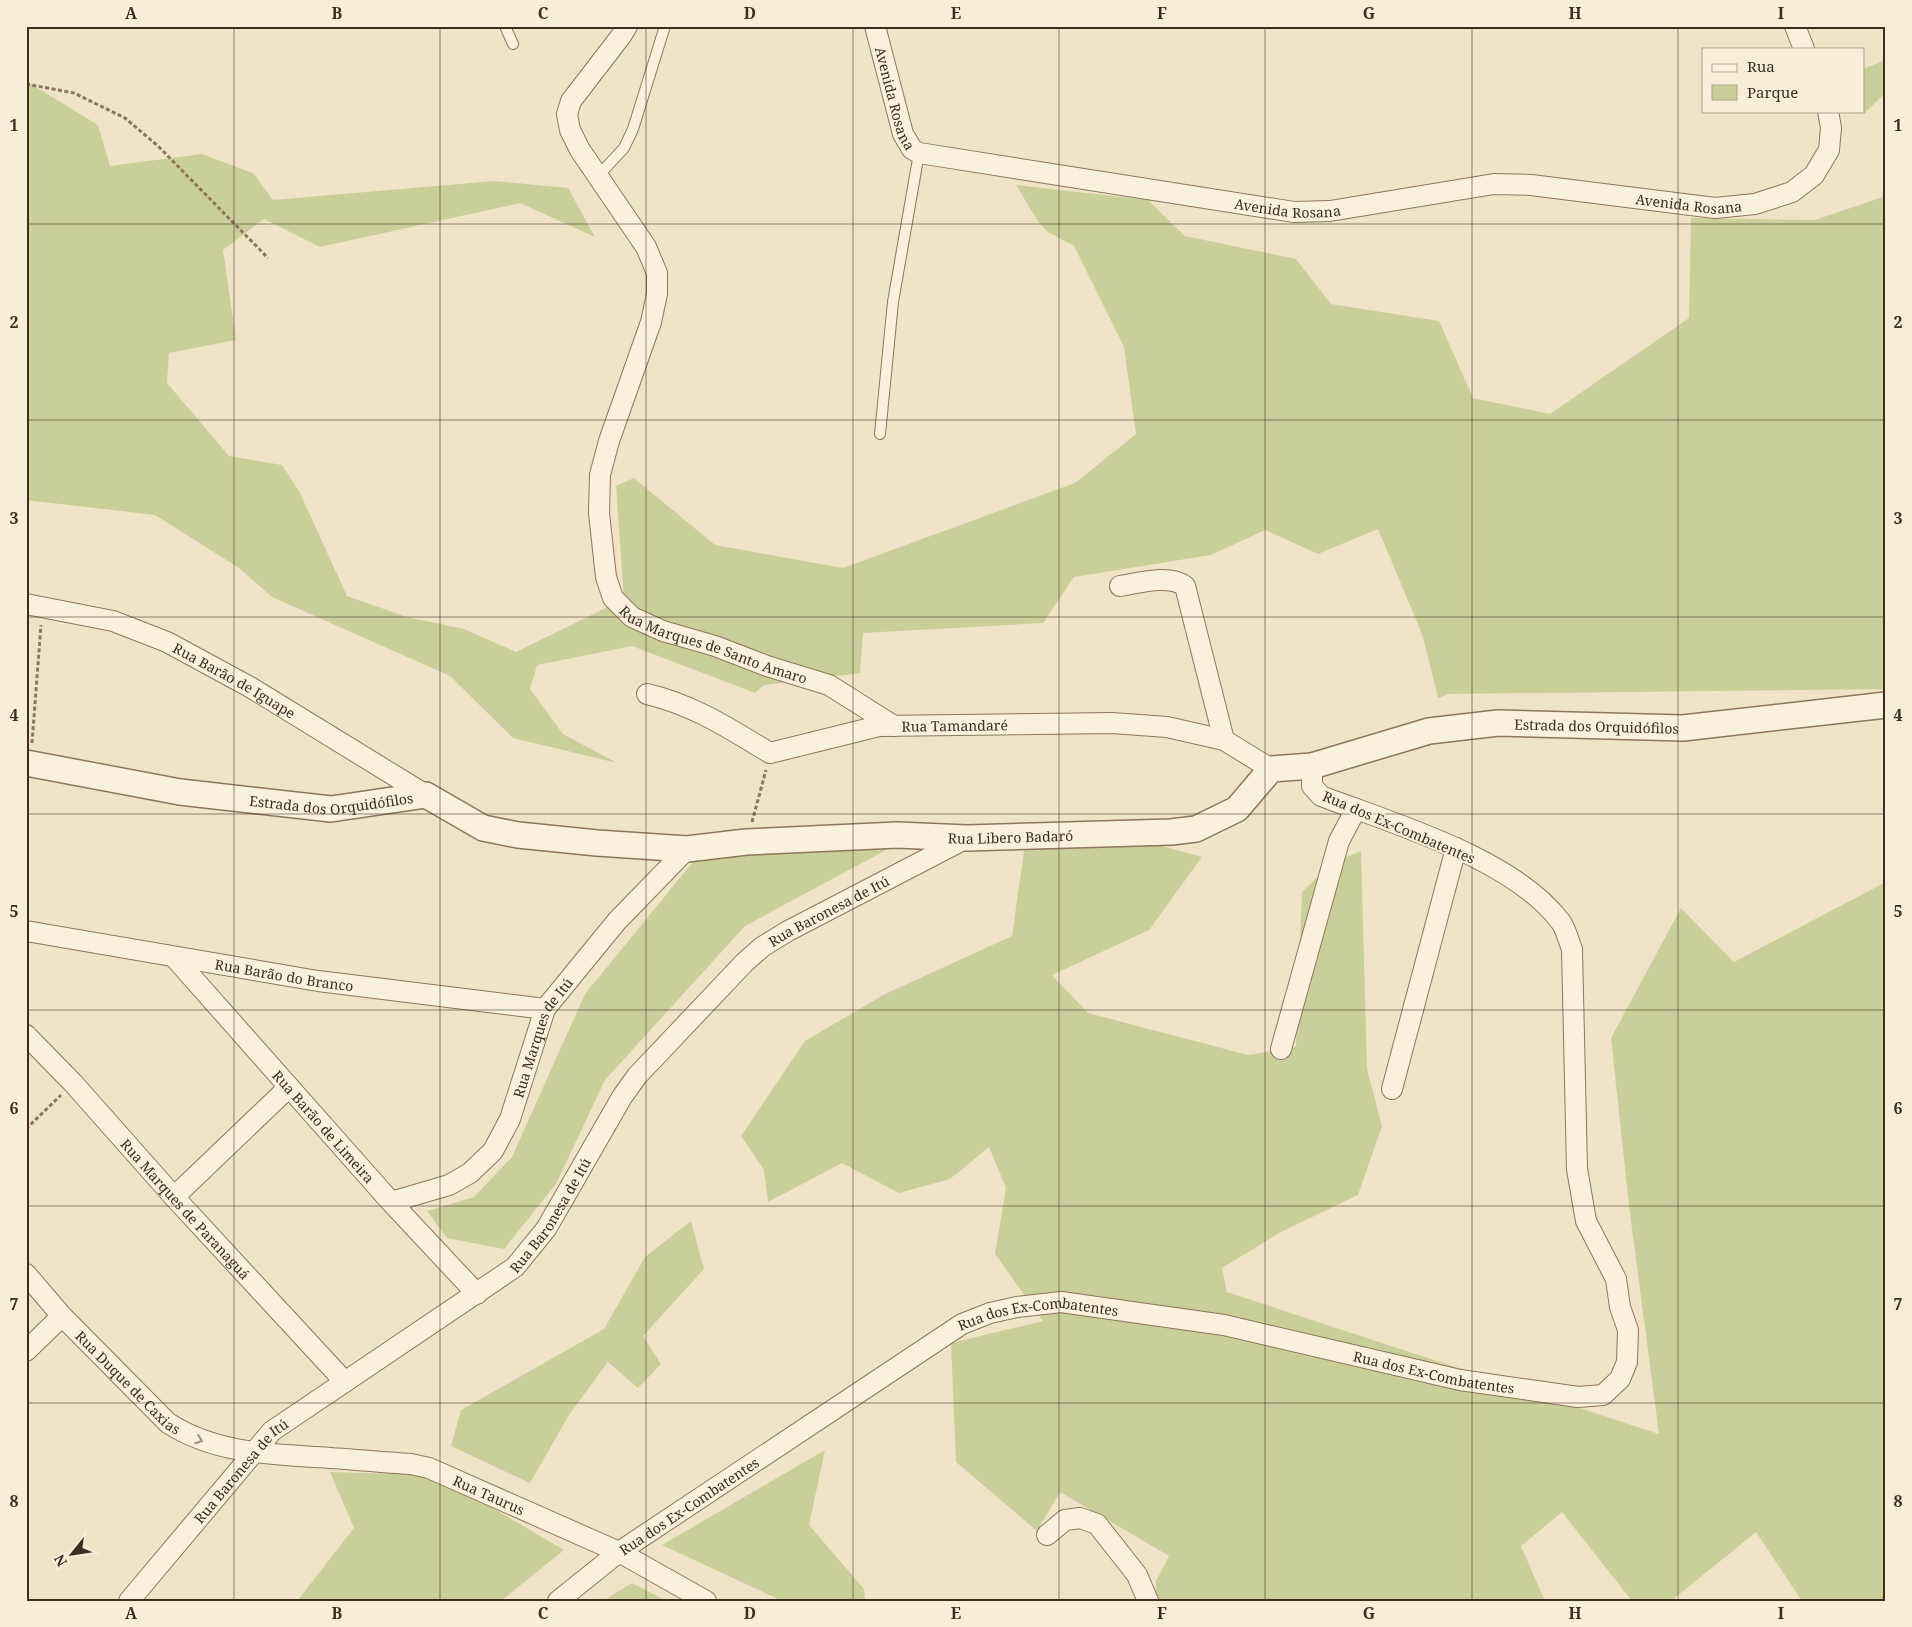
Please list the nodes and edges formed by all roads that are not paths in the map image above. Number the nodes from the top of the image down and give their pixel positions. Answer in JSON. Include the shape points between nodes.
{"nodes":[{"id":1,"x":505,"y":26,"type":"edge"},
{"id":2,"x":626,"y":26,"type":"edge"},
{"id":3,"x":666,"y":26,"type":"edge"},
{"id":4,"x":875,"y":26,"type":"edge"},
{"id":5,"x":1795,"y":26,"type":"edge"},
{"id":6,"x":513,"y":44,"type":"dead end"},
{"id":7,"x":1804,"y":48,"type":"edge"},
{"id":8,"x":1828,"y":112,"type":"edge"},
{"id":9,"x":919,"y":153,"type":"junction"},
{"id":10,"x":598,"y":176,"type":"junction"},
{"id":11,"x":880,"y":434,"type":"dead end"},
{"id":12,"x":1120,"y":586,"type":"dead end"},
{"id":13,"x":35,"y":605,"type":"edge"},
{"id":14,"x":648,"y":694,"type":"dead end"},
{"id":15,"x":1886,"y":705,"type":"edge"},
{"id":16,"x":894,"y":726,"type":"junction"},
{"id":17,"x":1224,"y":740,"type":"junction"},
{"id":18,"x":28,"y":764,"type":"edge"},
{"id":19,"x":1312,"y":766,"type":"junction"},
{"id":20,"x":1270,"y":769,"type":"junction"},
{"id":21,"x":426,"y":795,"type":"junction"},
{"id":22,"x":1356,"y":809,"type":"junction"},
{"id":23,"x":967,"y":838,"type":"junction"},
{"id":24,"x":1456,"y":848,"type":"junction"},
{"id":25,"x":687,"y":849,"type":"junction"},
{"id":26,"x":26,"y":931,"type":"edge"},
{"id":27,"x":174,"y":957,"type":"junction"},
{"id":28,"x":545,"y":1009,"type":"junction"},
{"id":29,"x":26,"y":1035,"type":"edge"},
{"id":30,"x":1281,"y":1050,"type":"dead end"},
{"id":31,"x":289,"y":1087,"type":"junction"},
{"id":32,"x":1392,"y":1089,"type":"dead end"},
{"id":33,"x":174,"y":1197,"type":"junction"},
{"id":34,"x":391,"y":1202,"type":"junction"},
{"id":35,"x":26,"y":1274,"type":"edge"},
{"id":36,"x":477,"y":1294,"type":"junction"},
{"id":37,"x":62,"y":1316,"type":"junction"},
{"id":38,"x":26,"y":1351,"type":"edge"},
{"id":39,"x":345,"y":1382,"type":"junction"},
{"id":40,"x":253,"y":1453,"type":"junction"},
{"id":41,"x":1047,"y":1535,"type":"dead end"},
{"id":42,"x":619,"y":1552,"type":"junction"},
{"id":43,"x":129,"y":1601,"type":"edge"},
{"id":44,"x":558,"y":1601,"type":"edge"},
{"id":45,"x":706,"y":1601,"type":"edge"},
{"id":46,"x":1148,"y":1601,"type":"edge"}],
"edges":[{"from":1,"to":6,"type":"lane"},
{"from":2,"to":10,"type":"street","name":"Rua Marques de Santo Amaro","via":[[571,100],[567,114],[570,130]]},
{"from":3,"to":10,"type":"lane","via":[[633,129],[624,148]]},
{"from":4,"to":9,"type":"street","name":"Avenida Rosana","via":[[903,134],[912,149]]},
{"from":5,"to":7,"type":"street"},
{"from":8,"to":9,"type":"street","name":"Avenida Rosana","via":[[1830,150],[1814,175],[1792,192],[1755,204],[1715,208],[1531,185],[1494,184],[1330,211],[1294,212]]},
{"from":9,"to":11,"type":"lane","via":[[892,302]]},
{"from":10,"to":16,"type":"street","name":"Rua Marques de Santo Amaro","via":[[646,247],[657,274],[651,322],[600,475],[599,513],[606,577],[613,598],[632,616],[663,631],[829,685]]},
{"from":12,"to":17,"type":"street","via":[[1177,580],[1185,586]]},
{"from":13,"to":21,"type":"street","name":"Rua Barão de Iguape","via":[[113,621],[167,642],[250,687]]},
{"from":14,"to":16,"type":"street","name":"Rua Tamandaré","via":[[674,700],[700,712],[770,753],[879,726]]},
{"from":15,"to":19,"type":"street","name":"Estrada dos Orquidófilos","via":[[1683,728],[1498,723],[1429,731]]},
{"from":16,"to":17,"type":"street","name":"Rua Tamandaré","via":[[1112,723],[1167,727]]},
{"from":17,"to":20,"type":"street","name":"Rua Tamandaré"},
{"from":18,"to":21,"type":"street","name":"Estrada dos Orquidófilos","via":[[180,792],[331,809]]},
{"from":19,"to":20,"type":"street"},
{"from":19,"to":22,"type":"street","name":"Rua dos Ex-Combatentes","via":[[1312,786],[1322,796]]},
{"from":20,"to":23,"type":"street","name":"Rua Libero Badaró","via":[[1237,809],[1196,829]]},
{"from":21,"to":25,"type":"street","name":"Estrada dos Orquidófilos","via":[[482,828],[518,835]]},
{"from":22,"to":24,"type":"street","name":"Rua dos Ex-Combatentes"},
{"from":22,"to":30,"type":"street","via":[[1339,840]]},
{"from":23,"to":25,"type":"street","name":"Rua Libero Badaró","via":[[897,835],[746,842]]},
{"from":23,"to":36,"type":"street","name":"Rua Baronesa de Itú","via":[[788,930],[744,963],[637,1076],[546,1229],[515,1268]]},
{"from":24,"to":32,"type":"street"},
{"from":24,"to":42,"type":"street","name":"Rua dos Ex-Combatentes","via":[[1507,874],[1535,896],[1561,922],[1572,949],[1577,1169],[1586,1221],[1616,1279],[1620,1307],[1628,1330],[1627,1362],[1620,1379],[1603,1395],[1578,1398],[1460,1380],[1224,1325],[1061,1302],[1018,1307],[962,1324]]},
{"from":25,"to":28,"type":"street","name":"Rua Marques de Itú","via":[[617,921]]},
{"from":26,"to":27,"type":"street","name":"Rua Barão do Branco"},
{"from":27,"to":28,"type":"street","name":"Rua Barão do Branco","via":[[318,981]]},
{"from":27,"to":31,"type":"street","name":"Rua Barão de Limeira"},
{"from":28,"to":34,"type":"street","name":"Rua Marques de Itú","via":[[510,1118],[493,1151],[470,1173],[450,1185]]},
{"from":29,"to":33,"type":"street","name":"Rua Marques de Paranaguá"},
{"from":31,"to":33,"type":"street"},
{"from":31,"to":34,"type":"street","name":"Rua Barão de Limeira"},
{"from":33,"to":39,"type":"street","name":"Rua Marques de Paranaguá"},
{"from":34,"to":36,"type":"street","name":"Rua Barão de Limeira"},
{"from":35,"to":37,"type":"street","name":"Rua Duque de Caxias"},
{"from":36,"to":39,"type":"street","name":"Rua Baronesa de Itú"},
{"from":37,"to":38,"type":"street"},
{"from":37,"to":40,"type":"street","name":"Rua Duque de Caxias","one_way":true,"via":[[168,1423],[209,1443]]},
{"from":39,"to":40,"type":"street","name":"Rua Baronesa de Itú","via":[[278,1426]]},
{"from":40,"to":42,"type":"street","name":"Rua Taurus","via":[[429,1468]]},
{"from":40,"to":43,"type":"street","name":"Rua Baronesa de Itú"},
{"from":41,"to":46,"type":"street","via":[[1065,1520],[1080,1518],[1097,1524],[1137,1574]]},
{"from":42,"to":44,"type":"street","name":"Rua dos Ex-Combatentes"},
{"from":42,"to":45,"type":"street","name":"Rua Taurus"}]}
